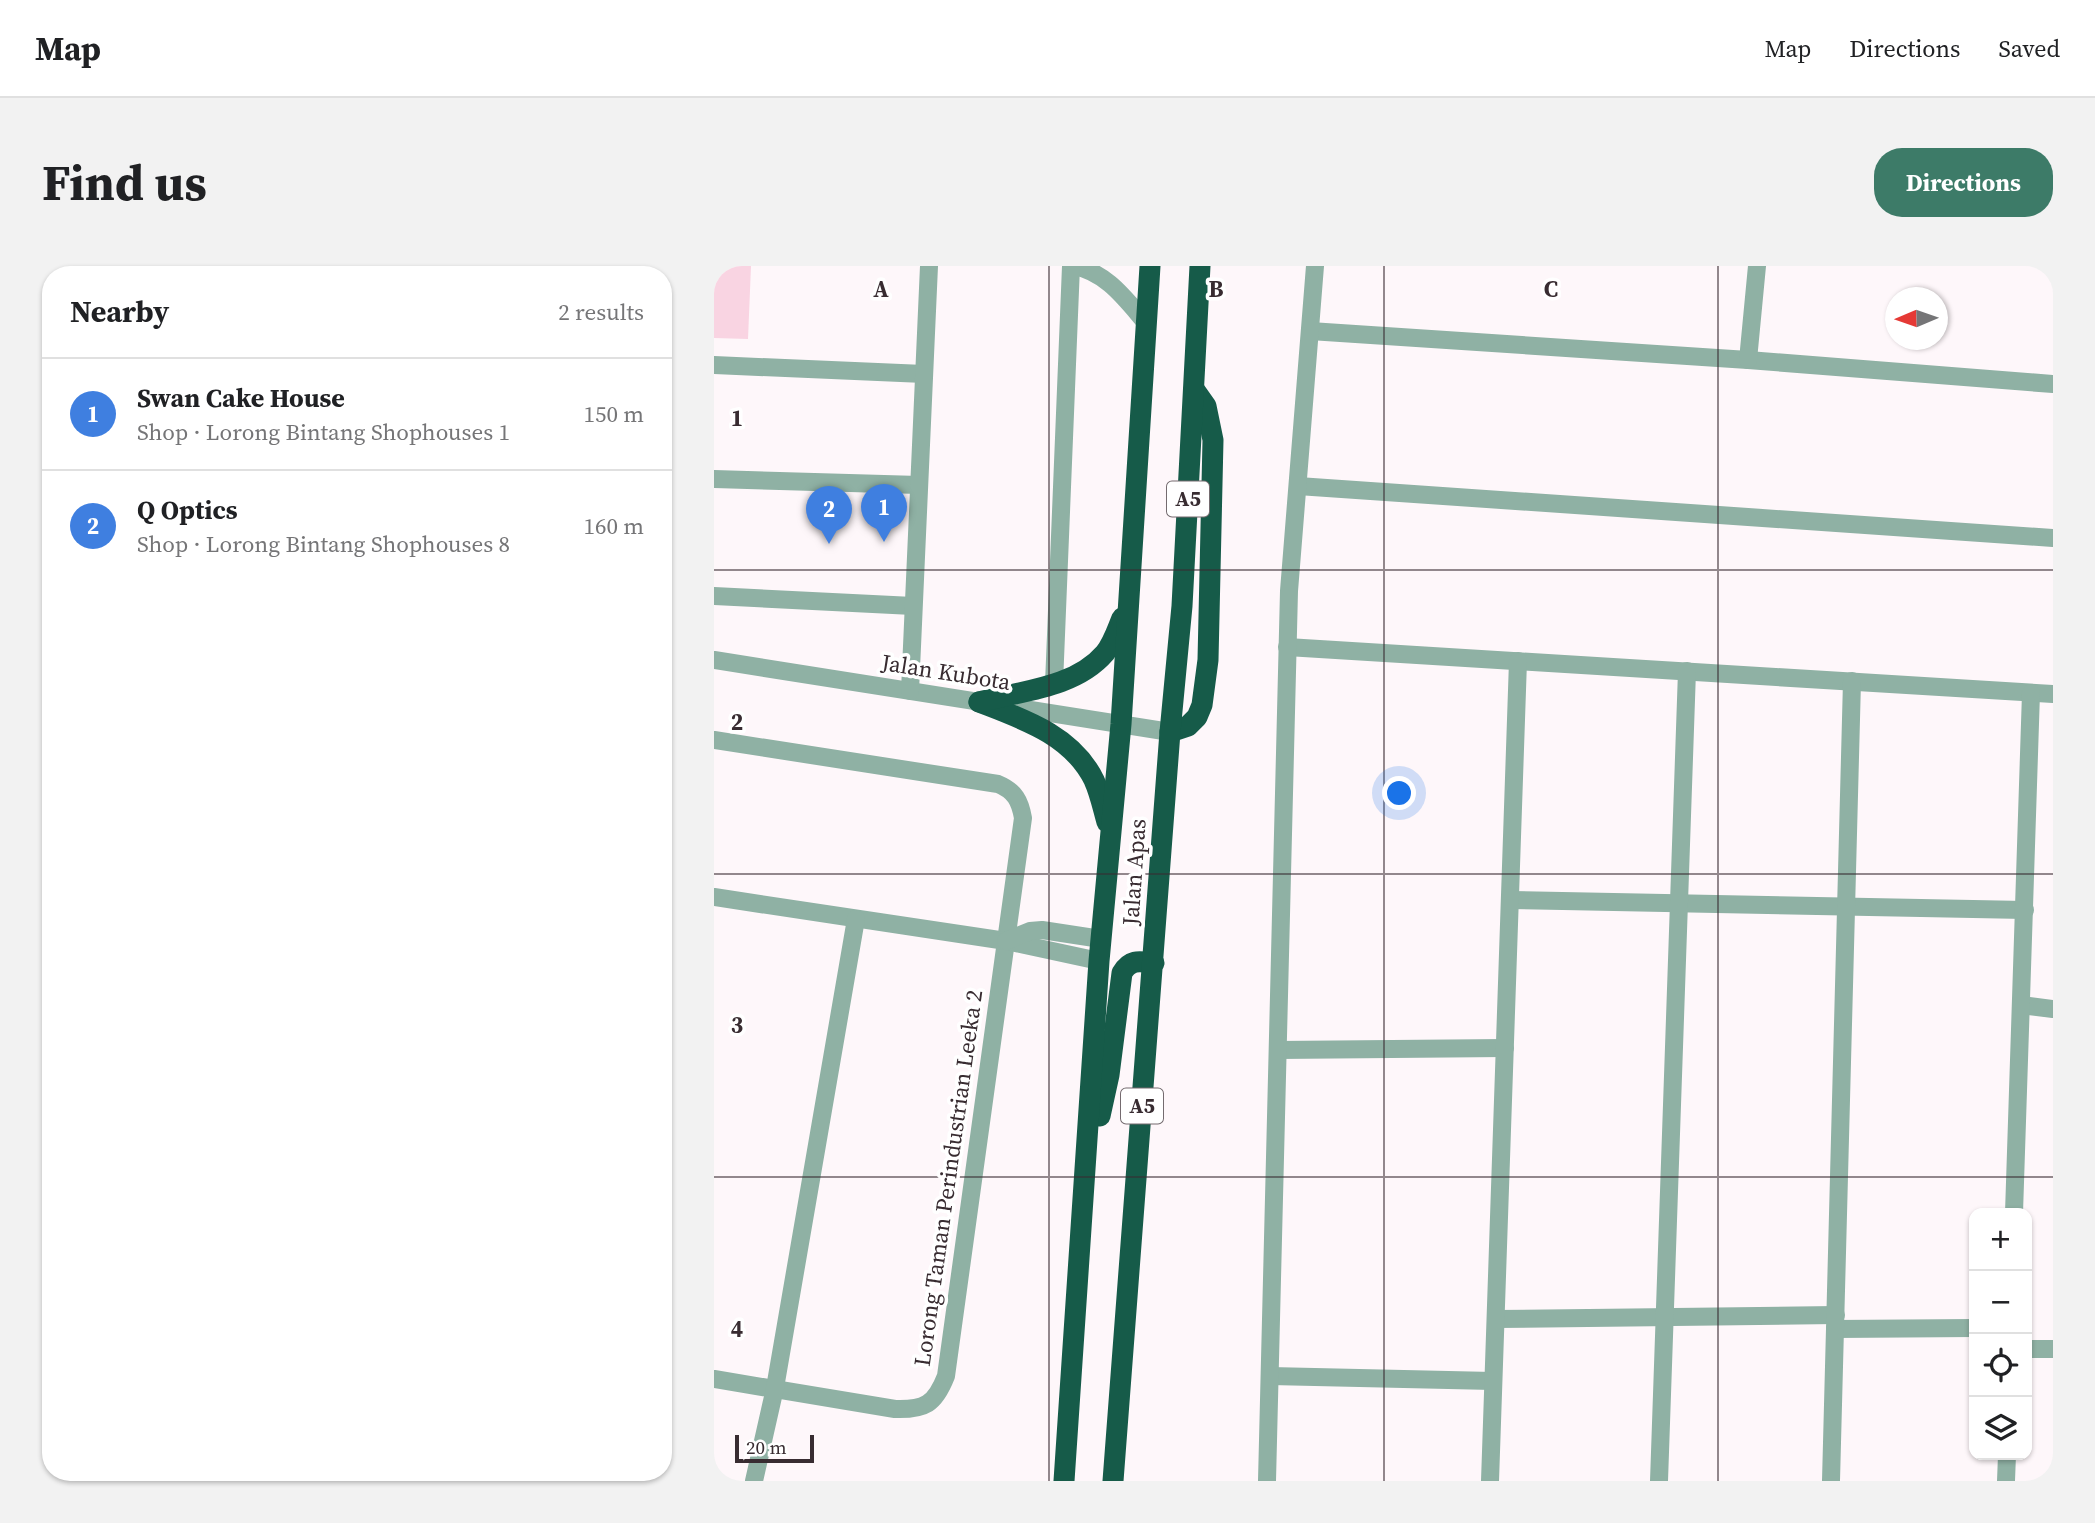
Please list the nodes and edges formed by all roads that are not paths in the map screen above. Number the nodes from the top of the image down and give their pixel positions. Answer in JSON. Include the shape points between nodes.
{"nodes":[{"id":1,"x":929,"y":266,"type":"edge"},
{"id":2,"x":1072,"y":266,"type":"edge"},
{"id":3,"x":1150,"y":266,"type":"edge"},
{"id":4,"x":1200,"y":266,"type":"edge"},
{"id":5,"x":1315,"y":266,"type":"edge"},
{"id":6,"x":1757,"y":266,"type":"edge"},
{"id":7,"x":1147,"y":324,"type":"junction"},
{"id":8,"x":1310,"y":331,"type":"junction"},
{"id":9,"x":1748,"y":360,"type":"junction"},
{"id":10,"x":714,"y":365,"type":"edge"},
{"id":11,"x":924,"y":374,"type":"junction"},
{"id":12,"x":2053,"y":384,"type":"edge"},
{"id":13,"x":1194,"y":389,"type":"junction"},
{"id":14,"x":714,"y":479,"type":"edge"},
{"id":15,"x":919,"y":485,"type":"junction"},
{"id":16,"x":1298,"y":486,"type":"junction"},
{"id":17,"x":2053,"y":538,"type":"edge"},
{"id":18,"x":714,"y":596,"type":"edge"},
{"id":19,"x":1130,"y":598,"type":"junction"},
{"id":20,"x":913,"y":606,"type":"junction"},
{"id":21,"x":1287,"y":647,"type":"junction"},
{"id":22,"x":714,"y":660,"type":"edge"},
{"id":23,"x":1518,"y":661,"type":"junction"},
{"id":24,"x":1687,"y":671,"type":"junction"},
{"id":25,"x":1852,"y":681,"type":"junction"},
{"id":26,"x":1054,"y":684,"type":"junction"},
{"id":27,"x":910,"y":691,"type":"junction"},
{"id":28,"x":2031,"y":693,"type":"junction"},
{"id":29,"x":2053,"y":694,"type":"edge"},
{"id":30,"x":979,"y":702,"type":"junction"},
{"id":31,"x":1121,"y":724,"type":"junction"},
{"id":32,"x":1170,"y":732,"type":"junction"},
{"id":33,"x":714,"y":740,"type":"edge"},
{"id":34,"x":1111,"y":839,"type":"junction"},
{"id":35,"x":714,"y":897,"type":"edge"},
{"id":36,"x":1510,"y":900,"type":"junction"},
{"id":37,"x":1679,"y":904,"type":"junction"},
{"id":38,"x":1846,"y":906,"type":"junction"},
{"id":39,"x":2025,"y":910,"type":"junction"},
{"id":40,"x":856,"y":919,"type":"junction"},
{"id":41,"x":1101,"y":939,"type":"junction"},
{"id":42,"x":1006,"y":942,"type":"junction"},
{"id":43,"x":1099,"y":961,"type":"junction"},
{"id":44,"x":1154,"y":963,"type":"junction"},
{"id":45,"x":2021,"y":1005,"type":"junction"},
{"id":46,"x":2053,"y":1009,"type":"edge"},
{"id":47,"x":1505,"y":1048,"type":"junction"},
{"id":48,"x":1278,"y":1050,"type":"junction"},
{"id":49,"x":1084,"y":1198,"type":"junction"},
{"id":50,"x":2014,"y":1208,"type":"edge"},
{"id":51,"x":1665,"y":1317,"type":"junction"},
{"id":52,"x":1496,"y":1319,"type":"junction"},
{"id":53,"x":1835,"y":1322,"type":"junction"},
{"id":54,"x":1969,"y":1328,"type":"edge"},
{"id":55,"x":2032,"y":1349,"type":"edge"},
{"id":56,"x":2053,"y":1349,"type":"edge"},
{"id":57,"x":1270,"y":1376,"type":"junction"},
{"id":58,"x":714,"y":1379,"type":"edge"},
{"id":59,"x":1493,"y":1381,"type":"junction"},
{"id":60,"x":775,"y":1388,"type":"junction"},
{"id":61,"x":2007,"y":1460,"type":"edge"},
{"id":62,"x":754,"y":1481,"type":"edge"},
{"id":63,"x":1064,"y":1481,"type":"edge"},
{"id":64,"x":1112,"y":1481,"type":"edge"},
{"id":65,"x":1267,"y":1481,"type":"edge"},
{"id":66,"x":1490,"y":1481,"type":"edge"},
{"id":67,"x":1659,"y":1481,"type":"edge"},
{"id":68,"x":1831,"y":1481,"type":"edge"},
{"id":69,"x":2006,"y":1481,"type":"edge"}],
"edges":[{"from":1,"to":11,"type":"street"},
{"from":2,"to":7,"type":"street","via":[[1085,268],[1112,285]]},
{"from":2,"to":26,"type":"street"},
{"from":3,"to":7,"type":"highway","name":"Jalan Apas","number":"A5"},
{"from":4,"to":13,"type":"highway","name":"Jalan Apas","number":"A5"},
{"from":5,"to":8,"type":"street"},
{"from":6,"to":9,"type":"street"},
{"from":7,"to":19,"type":"highway","name":"Jalan Apas","number":"A5"},
{"from":8,"to":9,"type":"street"},
{"from":8,"to":16,"type":"street"},
{"from":9,"to":12,"type":"street"},
{"from":10,"to":11,"type":"street"},
{"from":11,"to":15,"type":"street"},
{"from":13,"to":32,"type":"highway","name":"Jalan Apas","number":"A5"},
{"from":13,"to":32,"type":"highway","via":[[1206,406],[1213,440],[1208,660],[1197,717]]},
{"from":14,"to":15,"type":"street"},
{"from":15,"to":20,"type":"street"},
{"from":16,"to":17,"type":"street"},
{"from":16,"to":21,"type":"street"},
{"from":18,"to":20,"type":"street"},
{"from":19,"to":26,"type":"highway","via":[[1106,652],[1076,676]]},
{"from":19,"to":31,"type":"highway","name":"Jalan Apas","number":"A5"},
{"from":20,"to":27,"type":"street"},
{"from":21,"to":23,"type":"street"},
{"from":21,"to":48,"type":"street"},
{"from":22,"to":27,"type":"street","name":"Jalan Kubota"},
{"from":23,"to":24,"type":"street"},
{"from":23,"to":36,"type":"street"},
{"from":24,"to":25,"type":"street"},
{"from":24,"to":37,"type":"street"},
{"from":25,"to":28,"type":"street"},
{"from":25,"to":38,"type":"street"},
{"from":26,"to":30,"type":"highway"},
{"from":27,"to":30,"type":"street","name":"Jalan Kubota"},
{"from":28,"to":29,"type":"street"},
{"from":28,"to":39,"type":"street"},
{"from":30,"to":31,"type":"street","name":"Jalan Kubota"},
{"from":30,"to":34,"type":"highway","via":[[1034,723],[1081,760],[1100,795]]},
{"from":31,"to":32,"type":"street","name":"Jalan Kubota"},
{"from":31,"to":34,"type":"highway","name":"Jalan Apas","number":"A5"},
{"from":32,"to":44,"type":"highway","name":"Jalan Apas","number":"A5"},
{"from":33,"to":42,"type":"street","via":[[1009,789],[1023,818]]},
{"from":34,"to":41,"type":"highway","name":"Jalan Apas","number":"A5"},
{"from":35,"to":40,"type":"street"},
{"from":36,"to":37,"type":"street"},
{"from":36,"to":47,"type":"street"},
{"from":37,"to":38,"type":"street"},
{"from":37,"to":51,"type":"street"},
{"from":38,"to":39,"type":"street"},
{"from":38,"to":53,"type":"street"},
{"from":39,"to":45,"type":"street"},
{"from":40,"to":42,"type":"street"},
{"from":40,"to":60,"type":"street"},
{"from":41,"to":42,"type":"street","via":[[1042,930]]},
{"from":41,"to":43,"type":"highway","name":"Jalan Apas","number":"A5"},
{"from":42,"to":43,"type":"street"},
{"from":42,"to":60,"type":"street","name":"Lorong Taman Perindustrian Leeka 2","via":[[946,1376],[939,1394],[912,1410]]},
{"from":43,"to":49,"type":"highway","name":"Jalan Apas","number":"A5"},
{"from":44,"to":49,"type":"highway","via":[[1133,961],[1119,981],[1109,1074]]},
{"from":44,"to":64,"type":"highway","name":"Jalan Apas","number":"A5"},
{"from":45,"to":46,"type":"street"},
{"from":45,"to":50,"type":"street"},
{"from":47,"to":48,"type":"street"},
{"from":47,"to":52,"type":"street"},
{"from":48,"to":57,"type":"street"},
{"from":49,"to":63,"type":"highway","name":"Jalan Apas","number":"A5"},
{"from":51,"to":52,"type":"street"},
{"from":51,"to":53,"type":"street"},
{"from":51,"to":67,"type":"street"},
{"from":52,"to":59,"type":"street"},
{"from":53,"to":54,"type":"street"},
{"from":53,"to":68,"type":"street"},
{"from":55,"to":56,"type":"street"},
{"from":57,"to":59,"type":"street"},
{"from":57,"to":65,"type":"street"},
{"from":58,"to":60,"type":"street"},
{"from":59,"to":66,"type":"street"},
{"from":60,"to":62,"type":"street"},
{"from":61,"to":69,"type":"street"}]}
